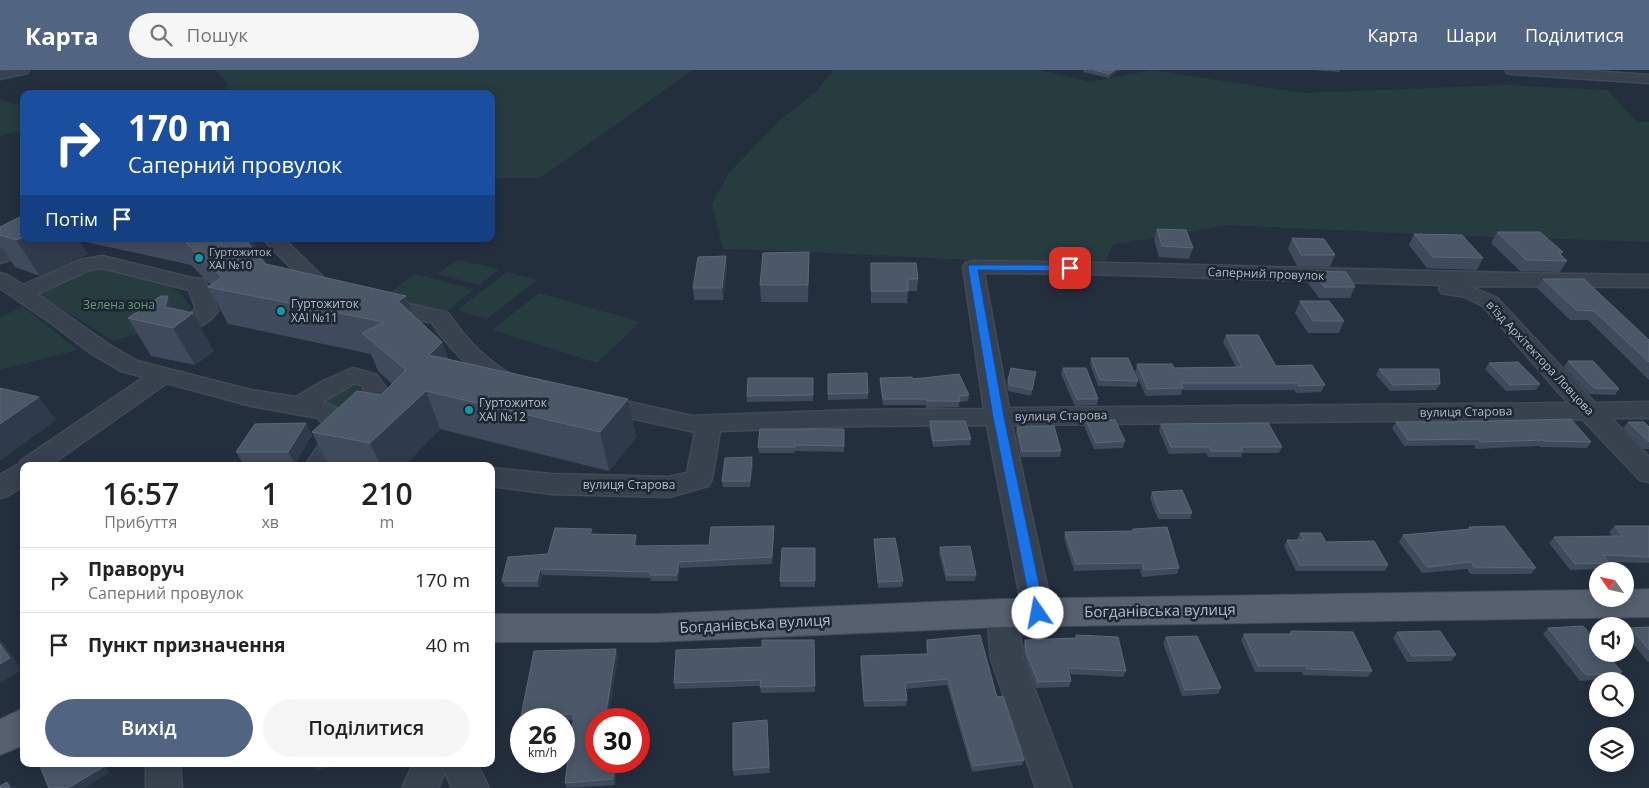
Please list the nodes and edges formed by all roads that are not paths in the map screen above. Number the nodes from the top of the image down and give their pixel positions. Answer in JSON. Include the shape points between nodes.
{"nodes":[{"id":1,"x":22,"y":70,"type":"edge"},
{"id":2,"x":1512,"y":70,"type":"edge"},
{"id":3,"x":0,"y":75,"type":"edge"},
{"id":4,"x":1649,"y":79,"type":"edge"},
{"id":5,"x":23,"y":242,"type":"edge"},
{"id":6,"x":276,"y":242,"type":"edge"},
{"id":7,"x":0,"y":257,"type":"edge"},
{"id":8,"x":1383,"y":277,"type":"junction"},
{"id":9,"x":0,"y":279,"type":"edge"},
{"id":10,"x":1649,"y":281,"type":"edge"},
{"id":11,"x":22,"y":293,"type":"junction"},
{"id":12,"x":185,"y":326,"type":"edge"},
{"id":13,"x":163,"y":375,"type":"junction"},
{"id":14,"x":538,"y":390,"type":"edge"},
{"id":15,"x":577,"y":398,"type":"edge"},
{"id":16,"x":300,"y":406,"type":"junction"},
{"id":17,"x":1588,"y":410,"type":"junction"},
{"id":18,"x":1649,"y":410,"type":"edge"},
{"id":19,"x":998,"y":417,"type":"junction"},
{"id":20,"x":382,"y":418,"type":"edge"},
{"id":21,"x":709,"y":423,"type":"junction"},
{"id":22,"x":38,"y":462,"type":"edge"},
{"id":23,"x":320,"y":462,"type":"edge"},
{"id":24,"x":1649,"y":473,"type":"edge"},
{"id":25,"x":20,"y":475,"type":"edge"},
{"id":26,"x":495,"y":477,"type":"edge"},
{"id":27,"x":0,"y":488,"type":"edge"},
{"id":28,"x":1649,"y":603,"type":"edge"},
{"id":29,"x":1002,"y":613,"type":"junction"},
{"id":30,"x":1038,"y":613,"type":"junction"},
{"id":31,"x":495,"y":628,"type":"edge"},
{"id":32,"x":20,"y":727,"type":"edge"},
{"id":33,"x":0,"y":738,"type":"edge"},
{"id":34,"x":162,"y":767,"type":"edge"},
{"id":35,"x":430,"y":767,"type":"edge"},
{"id":36,"x":460,"y":767,"type":"edge"},
{"id":37,"x":164,"y":788,"type":"edge"},
{"id":38,"x":420,"y":788,"type":"edge"},
{"id":39,"x":470,"y":788,"type":"edge"},
{"id":40,"x":1054,"y":788,"type":"edge"}],
"edges":[{"from":1,"to":3,"type":"street"},
{"from":2,"to":4,"type":"street"},
{"from":5,"to":7,"type":"street"},
{"from":6,"to":14,"type":"street","via":[[323,289],[440,318],[448,333],[473,358],[510,383]]},
{"from":8,"to":10,"type":"street","name":"Саперний провулок"},
{"from":8,"to":17,"type":"street","name":"в’їзд Архітектора Ловцова","via":[[1390,285],[1412,291],[1448,289],[1470,292],[1490,302]]},
{"from":8,"to":19,"type":"street","name":"Саперний провулок","via":[[972,267]]},
{"from":9,"to":11,"type":"street"},
{"from":11,"to":12,"type":"street","via":[[88,264],[102,262],[196,283],[207,311]]},
{"from":11,"to":13,"type":"street","via":[[129,366]]},
{"from":13,"to":16,"type":"street","via":[[251,398]]},
{"from":13,"to":22,"type":"street"},
{"from":15,"to":21,"type":"street","via":[[692,424]]},
{"from":16,"to":20,"type":"street","via":[[329,386],[353,375],[369,380],[383,398],[388,408]]},
{"from":16,"to":23,"type":"street","via":[[327,412],[335,419],[334,440]]},
{"from":17,"to":18,"type":"street","name":"вулиця Старова"},
{"from":17,"to":19,"type":"street","name":"вулиця Старова"},
{"from":17,"to":24,"type":"street","name":"в’їзд Архітектора Ловцова"},
{"from":19,"to":21,"type":"street","name":"вулиця Старова"},
{"from":19,"to":30,"type":"street"},
{"from":21,"to":26,"type":"street","name":"вулиця Старова","via":[[699,479],[683,484],[647,487],[551,484]]},
{"from":25,"to":27,"type":"street"},
{"from":28,"to":30,"type":"main road","name":"Богданівська вулиця"},
{"from":29,"to":30,"type":"main road","name":"Богданівська вулиця"},
{"from":29,"to":31,"type":"main road","name":"Богданівська вулиця","via":[[654,628]]},
{"from":29,"to":40,"type":"street","via":[[1007,659]]},
{"from":32,"to":33,"type":"main road"},
{"from":34,"to":37,"type":"street"},
{"from":35,"to":38,"type":"street"},
{"from":36,"to":39,"type":"street"}]}
